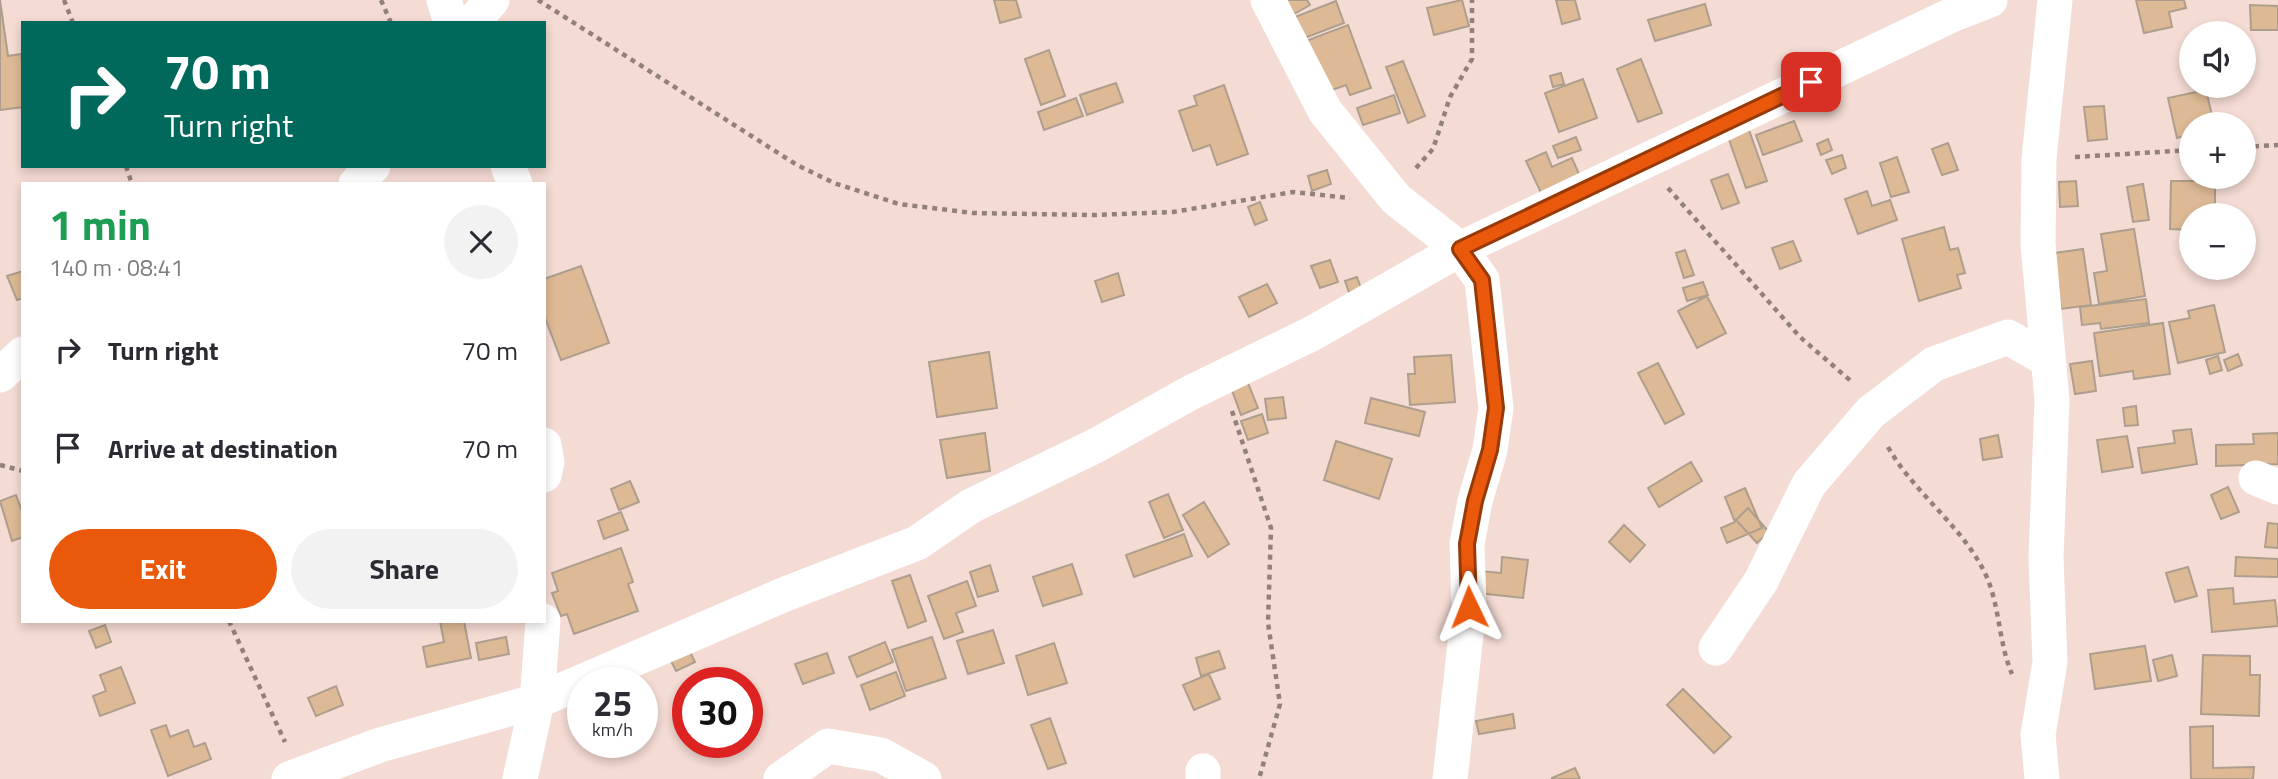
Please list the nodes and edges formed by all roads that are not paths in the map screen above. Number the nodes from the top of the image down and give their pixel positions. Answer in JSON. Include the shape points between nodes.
{"nodes":[{"id":1,"x":444,"y":0,"type":"edge"},
{"id":2,"x":492,"y":0,"type":"edge"},
{"id":3,"x":1268,"y":0,"type":"edge"},
{"id":4,"x":1990,"y":0,"type":"edge"},
{"id":5,"x":2055,"y":0,"type":"edge"},
{"id":6,"x":450,"y":21,"type":"edge"},
{"id":7,"x":474,"y":21,"type":"edge"},
{"id":8,"x":371,"y":168,"type":"edge"},
{"id":9,"x":358,"y":182,"type":"edge"},
{"id":10,"x":1460,"y":249,"type":"junction"},
{"id":11,"x":21,"y":356,"type":"edge"},
{"id":12,"x":2048,"y":360,"type":"junction"},
{"id":13,"x":0,"y":375,"type":"edge"},
{"id":14,"x":543,"y":623,"type":"edge"},
{"id":15,"x":1716,"y":648,"type":"dead end"},
{"id":16,"x":537,"y":701,"type":"junction"},
{"id":17,"x":528,"y":772,"type":"edge"},
{"id":18,"x":294,"y":777,"type":"edge"},
{"id":19,"x":781,"y":779,"type":"edge"},
{"id":20,"x":924,"y":779,"type":"edge"},
{"id":21,"x":1450,"y":779,"type":"edge"},
{"id":22,"x":2042,"y":779,"type":"edge"}],
"edges":[{"from":1,"to":6,"type":"street"},
{"from":2,"to":7,"type":"street"},
{"from":3,"to":10,"type":"street","via":[[1325,111],[1396,199]]},
{"from":4,"to":10,"type":"street"},
{"from":5,"to":12,"type":"street","via":[[2039,159],[2038,244]]},
{"from":8,"to":9,"type":"street"},
{"from":10,"to":16,"type":"street","via":[[1313,332],[971,506],[917,543]]},
{"from":10,"to":21,"type":"street","via":[[1482,280],[1496,408],[1467,544],[1469,607]]},
{"from":11,"to":13,"type":"street"},
{"from":12,"to":15,"type":"street","via":[[2008,337],[1934,364],[1871,412],[1809,484],[1761,581]]},
{"from":12,"to":22,"type":"street","via":[[2052,400],[2046,558],[2050,662],[2038,734]]},
{"from":14,"to":16,"type":"street"},
{"from":16,"to":17,"type":"street"},
{"from":16,"to":18,"type":"street","via":[[380,745]]},
{"from":19,"to":20,"type":"street","via":[[828,746],[881,755]]}]}
